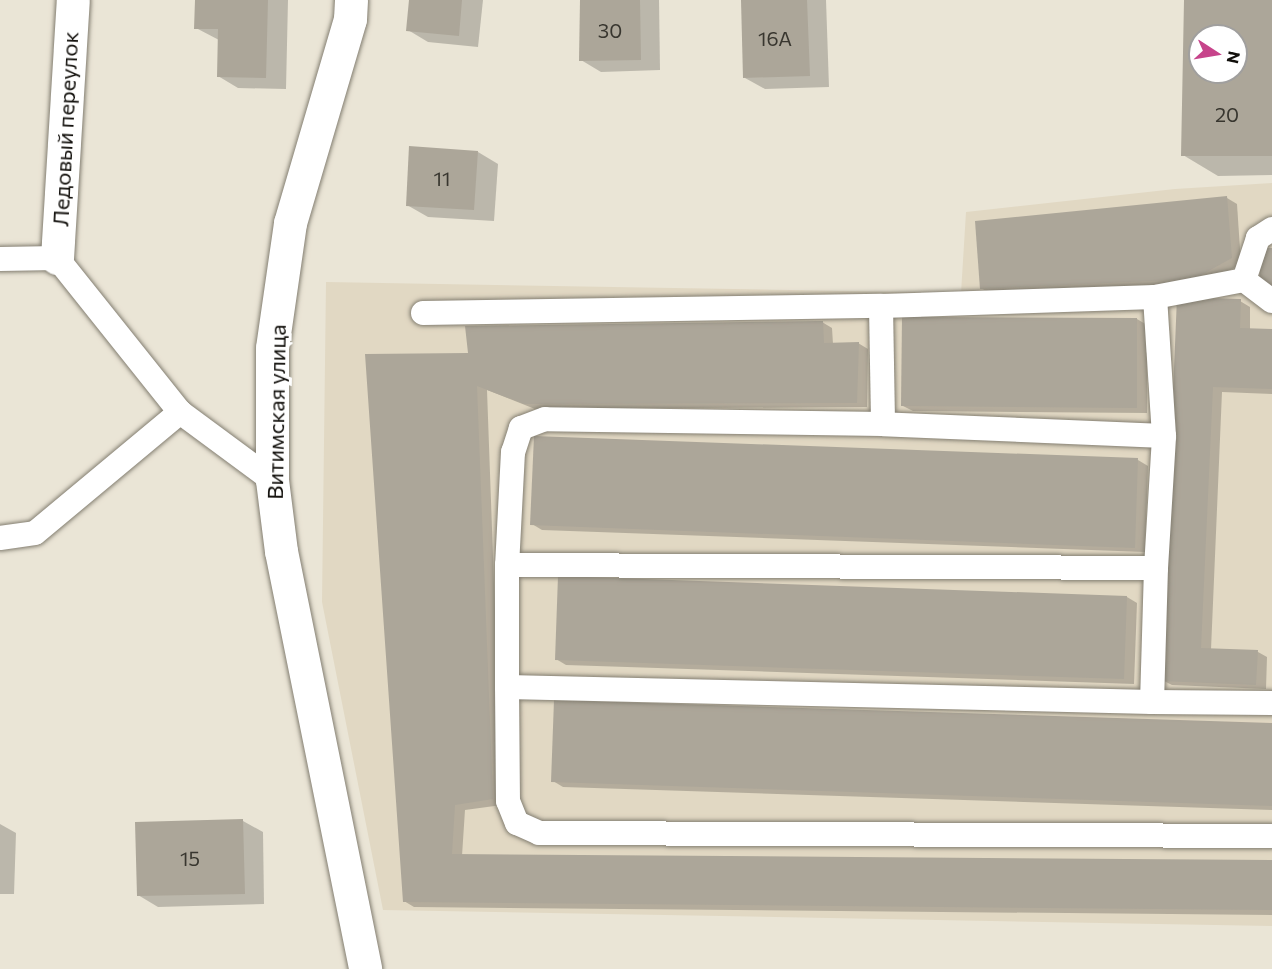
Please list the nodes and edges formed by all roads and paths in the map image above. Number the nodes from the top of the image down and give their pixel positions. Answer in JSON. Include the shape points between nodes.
{"nodes":[{"id":1,"x":73,"y":0,"type":"edge"},
{"id":2,"x":351,"y":0,"type":"edge"},
{"id":3,"x":1272,"y":229,"type":"edge"},
{"id":4,"x":57,"y":258,"type":"junction"},
{"id":5,"x":0,"y":259,"type":"edge"},
{"id":6,"x":1244,"y":280,"type":"junction"},
{"id":7,"x":1155,"y":297,"type":"junction"},
{"id":8,"x":1272,"y":301,"type":"edge"},
{"id":9,"x":881,"y":306,"type":"junction"},
{"id":10,"x":423,"y":313,"type":"dead end"},
{"id":11,"x":180,"y":412,"type":"junction"},
{"id":12,"x":883,"y":424,"type":"junction"},
{"id":13,"x":1164,"y":436,"type":"junction"},
{"id":14,"x":272,"y":480,"type":"junction"},
{"id":15,"x":0,"y":538,"type":"edge"},
{"id":16,"x":507,"y":565,"type":"junction"},
{"id":17,"x":1156,"y":568,"type":"junction"},
{"id":18,"x":507,"y":687,"type":"junction"},
{"id":19,"x":1152,"y":702,"type":"junction"},
{"id":20,"x":1272,"y":703,"type":"edge"},
{"id":21,"x":1272,"y":836,"type":"edge"},
{"id":22,"x":365,"y":969,"type":"edge"}],
"edges":[{"from":1,"to":4,"type":"street","name":"Ледовый переулок"},
{"from":2,"to":14,"type":"street","name":"Витимская улица","via":[[350,19],[290,223],[273,348]]},
{"from":3,"to":6,"type":"lane","via":[[1258,238]]},
{"from":4,"to":5,"type":"lane"},
{"from":4,"to":11,"type":"lane"},
{"from":6,"to":7,"type":"lane"},
{"from":6,"to":8,"type":"lane"},
{"from":7,"to":9,"type":"lane"},
{"from":7,"to":13,"type":"lane"},
{"from":9,"to":10,"type":"lane"},
{"from":9,"to":12,"type":"lane"},
{"from":11,"to":14,"type":"lane"},
{"from":11,"to":15,"type":"lane","via":[[35,533]]},
{"from":12,"to":13,"type":"lane"},
{"from":12,"to":16,"type":"lane","via":[[545,419],[521,428],[513,452]]},
{"from":13,"to":17,"type":"lane"},
{"from":14,"to":22,"type":"street","name":"Витимская улица","via":[[280,551]]},
{"from":16,"to":17,"type":"lane"},
{"from":16,"to":18,"type":"lane"},
{"from":17,"to":19,"type":"lane"},
{"from":18,"to":19,"type":"lane"},
{"from":18,"to":21,"type":"lane","via":[[508,801],[517,823],[539,833]]},
{"from":19,"to":20,"type":"lane"}]}
